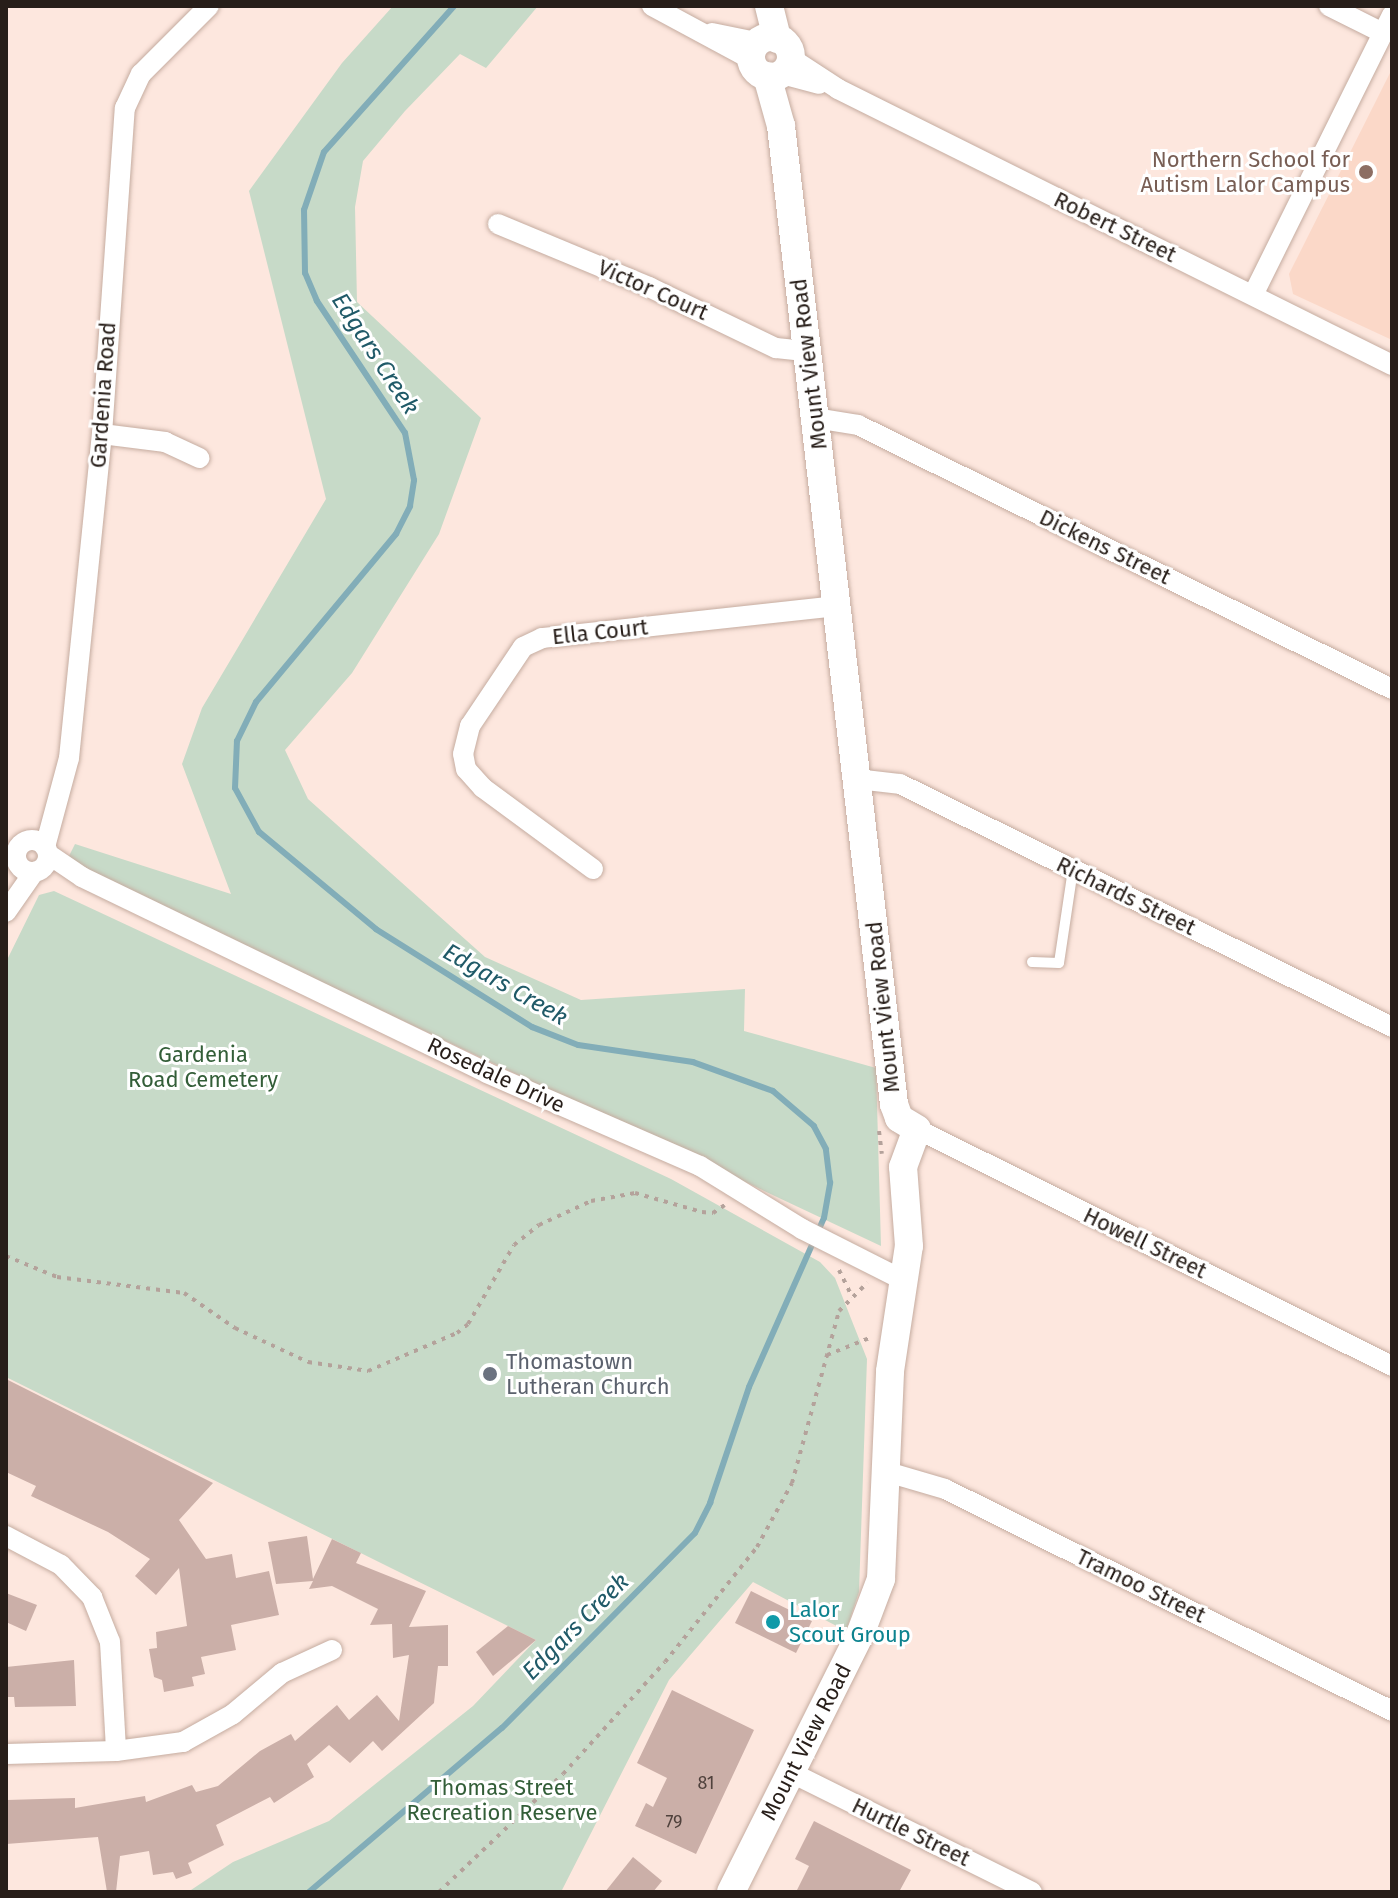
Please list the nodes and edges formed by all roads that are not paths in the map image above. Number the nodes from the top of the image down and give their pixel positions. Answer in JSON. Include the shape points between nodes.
{"nodes":[{"id":1,"x":209,"y":6,"type":"edge"},
{"id":2,"x":652,"y":6,"type":"edge"},
{"id":3,"x":766,"y":6,"type":"edge"},
{"id":4,"x":1329,"y":6,"type":"edge"},
{"id":5,"x":1388,"y":24,"type":"edge"},
{"id":6,"x":772,"y":58,"type":"junction"},
{"id":7,"x":498,"y":224,"type":"dead end"},
{"id":8,"x":1253,"y":295,"type":"junction"},
{"id":9,"x":807,"y":351,"type":"junction"},
{"id":10,"x":1392,"y":365,"type":"edge"},
{"id":11,"x":815,"y":418,"type":"junction"},
{"id":12,"x":102,"y":434,"type":"junction"},
{"id":13,"x":199,"y":458,"type":"dead end"},
{"id":14,"x":836,"y":606,"type":"junction"},
{"id":15,"x":1392,"y":689,"type":"edge"},
{"id":16,"x":857,"y":779,"type":"junction"},
{"id":17,"x":27,"y":854,"type":"edge"},
{"id":18,"x":593,"y":869,"type":"dead end"},
{"id":19,"x":1073,"y":869,"type":"junction"},
{"id":20,"x":8,"y":908,"type":"edge"},
{"id":21,"x":1032,"y":962,"type":"dead end"},
{"id":22,"x":1392,"y":1027,"type":"edge"},
{"id":23,"x":917,"y":1129,"type":"junction"},
{"id":24,"x":905,"y":1281,"type":"junction"},
{"id":25,"x":1383,"y":1356,"type":"edge"},
{"id":26,"x":1392,"y":1366,"type":"edge"},
{"id":27,"x":887,"y":1472,"type":"junction"},
{"id":28,"x":6,"y":1536,"type":"edge"},
{"id":29,"x":332,"y":1650,"type":"dead end"},
{"id":30,"x":1392,"y":1711,"type":"edge"},
{"id":31,"x":116,"y":1751,"type":"junction"},
{"id":32,"x":6,"y":1754,"type":"edge"},
{"id":33,"x":790,"y":1772,"type":"junction"},
{"id":34,"x":731,"y":1892,"type":"edge"},
{"id":35,"x":1032,"y":1892,"type":"edge"}],
"edges":[{"from":1,"to":12,"type":"street","name":"Gardenia Road","via":[[141,74],[125,108]]},
{"from":2,"to":6,"type":"street","name":"Robert Street"},
{"from":3,"to":6,"type":"street","name":"Mount View Road"},
{"from":4,"to":5,"type":"street"},
{"from":5,"to":8,"type":"street"},
{"from":6,"to":8,"type":"street","name":"Robert Street"},
{"from":6,"to":9,"type":"street","name":"Mount View Road"},
{"from":7,"to":9,"type":"street","name":"Victor Court","via":[[776,348]]},
{"from":8,"to":10,"type":"street","name":"Robert Street"},
{"from":9,"to":11,"type":"street","name":"Mount View Road"},
{"from":11,"to":14,"type":"street","name":"Mount View Road"},
{"from":11,"to":15,"type":"street","name":"Dickens Street","via":[[858,425]]},
{"from":12,"to":13,"type":"street","via":[[165,442]]},
{"from":12,"to":17,"type":"street","name":"Gardenia Road","via":[[69,758],[54,813]]},
{"from":14,"to":16,"type":"street","name":"Mount View Road"},
{"from":14,"to":18,"type":"street","name":"Ella Court","via":[[542,638],[523,647],[470,726],[463,754],[466,769],[483,788]]},
{"from":16,"to":19,"type":"street","name":"Richards Street","via":[[890,779]]},
{"from":16,"to":23,"type":"street","name":"Mount View Road","via":[[894,1104],[899,1118]]},
{"from":17,"to":20,"type":"street","name":"Gardenia Road"},
{"from":17,"to":24,"type":"street","name":"Rosedale Drive","via":[[513,1085],[700,1166],[833,1254]]},
{"from":19,"to":21,"type":"lane","via":[[1059,963]]},
{"from":19,"to":22,"type":"street","name":"Richards Street"},
{"from":23,"to":24,"type":"street","name":"Mount View Road","via":[[903,1167],[909,1246]]},
{"from":23,"to":25,"type":"street","name":"Howell Street"},
{"from":24,"to":27,"type":"street","name":"Mount View Road","via":[[895,1334]]},
{"from":25,"to":26,"type":"street","name":"Howell Street"},
{"from":27,"to":30,"type":"street","name":"Tramoo Street","via":[[945,1489]]},
{"from":27,"to":33,"type":"street","name":"Mount View Road","via":[[884,1565],[875,1598]]},
{"from":28,"to":31,"type":"street","via":[[61,1565],[92,1597],[110,1642]]},
{"from":29,"to":31,"type":"street","via":[[282,1673],[204,1732],[161,1747]]},
{"from":31,"to":32,"type":"street"},
{"from":33,"to":34,"type":"street","name":"Mount View Road"},
{"from":33,"to":35,"type":"street","name":"Hurtle Street"}]}
